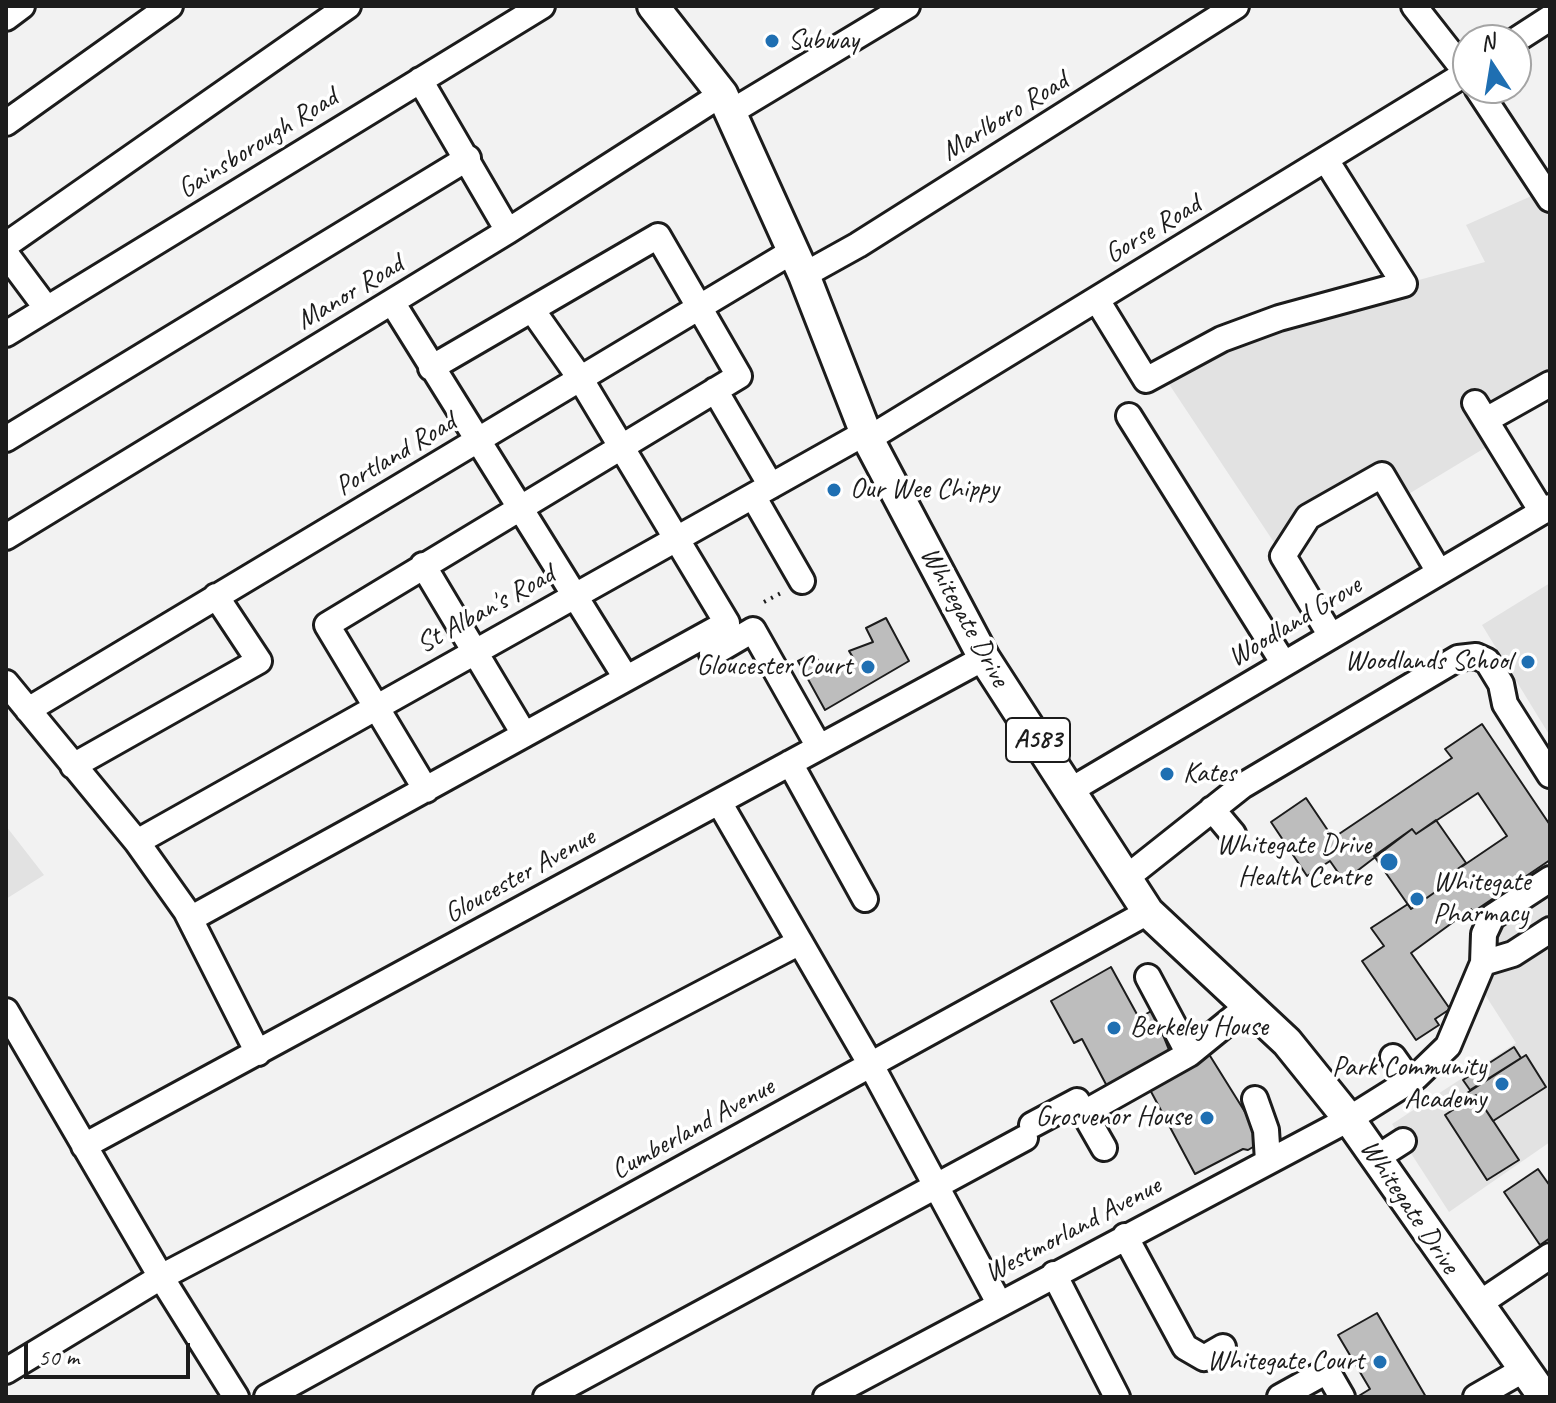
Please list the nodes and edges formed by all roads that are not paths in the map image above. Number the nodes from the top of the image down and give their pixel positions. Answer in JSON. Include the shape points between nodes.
{"nodes":[{"id":1,"x":22,"y":6,"type":"edge"},
{"id":2,"x":170,"y":6,"type":"edge"},
{"id":3,"x":348,"y":6,"type":"edge"},
{"id":4,"x":542,"y":6,"type":"edge"},
{"id":5,"x":653,"y":6,"type":"edge"},
{"id":6,"x":907,"y":6,"type":"edge"},
{"id":7,"x":1236,"y":6,"type":"edge"},
{"id":8,"x":1414,"y":6,"type":"edge"},
{"id":9,"x":6,"y":18,"type":"edge"},
{"id":10,"x":1550,"y":18,"type":"edge"},
{"id":11,"x":1532,"y":30,"type":"edge"},
{"id":12,"x":1452,"y":54,"type":"edge"},
{"id":13,"x":420,"y":80,"type":"junction"},
{"id":14,"x":1452,"y":87,"type":"edge"},
{"id":15,"x":726,"y":103,"type":"junction"},
{"id":16,"x":1488,"y":104,"type":"edge"},
{"id":17,"x":6,"y":123,"type":"edge"},
{"id":18,"x":468,"y":158,"type":"junction"},
{"id":19,"x":1326,"y":160,"type":"junction"},
{"id":20,"x":1547,"y":194,"type":"edge"},
{"id":21,"x":508,"y":231,"type":"junction"},
{"id":22,"x":6,"y":245,"type":"edge"},
{"id":23,"x":6,"y":254,"type":"edge"},
{"id":24,"x":798,"y":263,"type":"junction"},
{"id":25,"x":1097,"y":300,"type":"junction"},
{"id":26,"x":392,"y":302,"type":"junction"},
{"id":27,"x":698,"y":308,"type":"junction"},
{"id":28,"x":47,"y":309,"type":"junction"},
{"id":29,"x":533,"y":311,"type":"junction"},
{"id":30,"x":6,"y":334,"type":"edge"},
{"id":31,"x":431,"y":368,"type":"junction"},
{"id":32,"x":580,"y":378,"type":"junction"},
{"id":33,"x":1550,"y":384,"type":"edge"},
{"id":34,"x":715,"y":390,"type":"junction"},
{"id":35,"x":1129,"y":416,"type":"dead end"},
{"id":36,"x":866,"y":436,"type":"junction"},
{"id":37,"x":6,"y":439,"type":"edge"},
{"id":38,"x":480,"y":440,"type":"junction"},
{"id":39,"x":622,"y":447,"type":"junction"},
{"id":40,"x":762,"y":491,"type":"junction"},
{"id":41,"x":521,"y":506,"type":"junction"},
{"id":42,"x":1546,"y":509,"type":"edge"},
{"id":43,"x":6,"y":537,"type":"edge"},
{"id":44,"x":677,"y":538,"type":"junction"},
{"id":45,"x":423,"y":565,"type":"junction"},
{"id":46,"x":1439,"y":572,"type":"junction"},
{"id":47,"x":802,"y":581,"type":"dead end"},
{"id":48,"x":576,"y":594,"type":"junction"},
{"id":49,"x":216,"y":596,"type":"junction"},
{"id":50,"x":1331,"y":636,"type":"junction"},
{"id":51,"x":476,"y":650,"type":"junction"},
{"id":52,"x":712,"y":654,"type":"dead end"},
{"id":53,"x":984,"y":658,"type":"junction"},
{"id":54,"x":1284,"y":664,"type":"junction"},
{"id":55,"x":626,"y":678,"type":"junction"},
{"id":56,"x":6,"y":683,"type":"edge"},
{"id":57,"x":377,"y":705,"type":"junction"},
{"id":58,"x":28,"y":710,"type":"junction"},
{"id":59,"x":524,"y":734,"type":"junction"},
{"id":60,"x":819,"y":747,"type":"junction"},
{"id":61,"x":790,"y":763,"type":"junction"},
{"id":62,"x":73,"y":766,"type":"junction"},
{"id":63,"x":1550,"y":775,"type":"edge"},
{"id":64,"x":426,"y":790,"type":"junction"},
{"id":65,"x":1071,"y":790,"type":"junction"},
{"id":66,"x":719,"y":802,"type":"junction"},
{"id":67,"x":1212,"y":809,"type":"junction"},
{"id":68,"x":1233,"y":834,"type":"dead end"},
{"id":69,"x":137,"y":842,"type":"junction"},
{"id":70,"x":1126,"y":878,"type":"junction"},
{"id":71,"x":1550,"y":879,"type":"edge"},
{"id":72,"x":865,"y":899,"type":"dead end"},
{"id":73,"x":1148,"y":912,"type":"junction"},
{"id":74,"x":190,"y":919,"type":"junction"},
{"id":75,"x":1550,"y":930,"type":"edge"},
{"id":76,"x":800,"y":942,"type":"junction"},
{"id":77,"x":1480,"y":955,"type":"junction"},
{"id":78,"x":1148,"y":977,"type":"dead end"},
{"id":79,"x":1248,"y":1006,"type":"junction"},
{"id":80,"x":6,"y":1011,"type":"edge"},
{"id":81,"x":258,"y":1053,"type":"junction"},
{"id":82,"x":1189,"y":1054,"type":"junction"},
{"id":83,"x":1393,"y":1057,"type":"dead end"},
{"id":84,"x":871,"y":1065,"type":"junction"},
{"id":85,"x":1410,"y":1081,"type":"junction"},
{"id":86,"x":1255,"y":1099,"type":"dead end"},
{"id":87,"x":1084,"y":1113,"type":"junction"},
{"id":88,"x":1349,"y":1119,"type":"junction"},
{"id":89,"x":1403,"y":1141,"type":"dead end"},
{"id":90,"x":84,"y":1146,"type":"junction"},
{"id":91,"x":1104,"y":1148,"type":"dead end"},
{"id":92,"x":1375,"y":1159,"type":"junction"},
{"id":93,"x":1268,"y":1161,"type":"junction"},
{"id":94,"x":936,"y":1186,"type":"junction"},
{"id":95,"x":1125,"y":1236,"type":"junction"},
{"id":96,"x":1550,"y":1256,"type":"edge"},
{"id":97,"x":1054,"y":1274,"type":"junction"},
{"id":98,"x":161,"y":1277,"type":"junction"},
{"id":99,"x":999,"y":1303,"type":"junction"},
{"id":100,"x":1477,"y":1305,"type":"junction"},
{"id":101,"x":1223,"y":1347,"type":"dead end"},
{"id":102,"x":1523,"y":1370,"type":"junction"},
{"id":103,"x":6,"y":1371,"type":"edge"},
{"id":104,"x":236,"y":1397,"type":"edge"},
{"id":105,"x":267,"y":1397,"type":"edge"},
{"id":106,"x":546,"y":1397,"type":"edge"},
{"id":107,"x":826,"y":1397,"type":"edge"},
{"id":108,"x":1117,"y":1397,"type":"edge"},
{"id":109,"x":1280,"y":1397,"type":"edge"},
{"id":110,"x":1342,"y":1397,"type":"edge"},
{"id":111,"x":1476,"y":1397,"type":"edge"},
{"id":112,"x":1544,"y":1397,"type":"edge"}],
"edges":[{"from":1,"to":9,"type":"street"},
{"from":2,"to":17,"type":"street"},
{"from":3,"to":22,"type":"street"},
{"from":4,"to":13,"type":"street","name":"Gainsborough Road"},
{"from":5,"to":15,"type":"main road","name":"Whitegate Drive","number":"A583"},
{"from":6,"to":15,"type":"street","name":"Manor Road"},
{"from":7,"to":24,"type":"street","name":"Marlboro Road","via":[[858,245]]},
{"from":8,"to":12,"type":"street"},
{"from":10,"to":11,"type":"street"},
{"from":13,"to":18,"type":"street"},
{"from":13,"to":28,"type":"street","name":"Gainsborough Road"},
{"from":14,"to":19,"type":"street","name":"Gorse Road"},
{"from":15,"to":21,"type":"street","name":"Manor Road"},
{"from":15,"to":24,"type":"main road","name":"Whitegate Drive","number":"A583"},
{"from":16,"to":20,"type":"street"},
{"from":18,"to":21,"type":"street"},
{"from":18,"to":37,"type":"street"},
{"from":19,"to":25,"type":"street","name":"Gorse Road"},
{"from":19,"to":25,"type":"street","via":[[1404,284],[1222,339],[1146,380]]},
{"from":21,"to":26,"type":"street","name":"Manor Road"},
{"from":23,"to":28,"type":"street"},
{"from":24,"to":27,"type":"street","name":"Portland Road"},
{"from":24,"to":36,"type":"main road","name":"Whitegate Drive","number":"A583"},
{"from":25,"to":36,"type":"street","name":"Gorse Road"},
{"from":26,"to":31,"type":"street"},
{"from":26,"to":43,"type":"street","name":"Manor Road"},
{"from":27,"to":29,"type":"street","via":[[658,236]]},
{"from":27,"to":32,"type":"street","name":"Portland Road"},
{"from":27,"to":34,"type":"street","via":[[739,376]]},
{"from":28,"to":30,"type":"street","name":"Gainsborough Road"},
{"from":29,"to":31,"type":"street"},
{"from":29,"to":32,"type":"street"},
{"from":31,"to":38,"type":"street"},
{"from":32,"to":38,"type":"street","name":"Portland Road"},
{"from":32,"to":39,"type":"street"},
{"from":33,"to":42,"type":"street","via":[[1480,412]]},
{"from":34,"to":39,"type":"street"},
{"from":34,"to":40,"type":"street"},
{"from":35,"to":54,"type":"street"},
{"from":36,"to":40,"type":"street","name":"St Alban's Road"},
{"from":36,"to":53,"type":"main road","name":"Whitegate Drive","number":"A583"},
{"from":38,"to":41,"type":"street"},
{"from":38,"to":49,"type":"street","name":"Portland Road"},
{"from":39,"to":41,"type":"street"},
{"from":39,"to":44,"type":"street"},
{"from":40,"to":44,"type":"street","name":"St Alban's Road"},
{"from":40,"to":47,"type":"street"},
{"from":41,"to":45,"type":"street"},
{"from":41,"to":48,"type":"street"},
{"from":42,"to":46,"type":"street","name":"Woodland Grove"},
{"from":44,"to":48,"type":"street","name":"St Alban's Road"},
{"from":44,"to":55,"type":"street","via":[[727,623]]},
{"from":45,"to":51,"type":"street"},
{"from":45,"to":57,"type":"street","via":[[327,625]]},
{"from":46,"to":50,"type":"street","name":"Woodland Grove"},
{"from":46,"to":50,"type":"street","via":[[1382,475],[1308,517],[1283,556]]},
{"from":48,"to":51,"type":"street","name":"St Alban's Road"},
{"from":48,"to":55,"type":"street"},
{"from":49,"to":58,"type":"street","name":"Portland Road"},
{"from":49,"to":62,"type":"street","via":[[259,661]]},
{"from":50,"to":54,"type":"street","name":"Woodland Grove"},
{"from":51,"to":57,"type":"street","name":"St Alban's Road"},
{"from":51,"to":59,"type":"street"},
{"from":52,"to":60,"type":"street","via":[[753,630]]},
{"from":53,"to":60,"type":"street","name":"Gloucester Avenue"},
{"from":53,"to":65,"type":"main road","name":"Whitegate Drive","number":"A583"},
{"from":54,"to":65,"type":"street","name":"Woodland Grove"},
{"from":55,"to":59,"type":"street"},
{"from":56,"to":58,"type":"street"},
{"from":57,"to":64,"type":"street"},
{"from":57,"to":69,"type":"street","name":"St Alban's Road"},
{"from":58,"to":62,"type":"street"},
{"from":59,"to":64,"type":"street"},
{"from":60,"to":61,"type":"street","name":"Gloucester Avenue"},
{"from":61,"to":66,"type":"street","name":"Gloucester Avenue"},
{"from":61,"to":72,"type":"street"},
{"from":62,"to":69,"type":"street"},
{"from":63,"to":67,"type":"street","via":[[1505,704],[1501,684],[1487,661],[1476,656],[1458,658],[1411,696],[1242,786]]},
{"from":64,"to":74,"type":"street"},
{"from":65,"to":70,"type":"main road","name":"Whitegate Drive","number":"A583"},
{"from":66,"to":76,"type":"street"},
{"from":66,"to":81,"type":"street","name":"Gloucester Avenue"},
{"from":67,"to":68,"type":"street"},
{"from":67,"to":70,"type":"street"},
{"from":69,"to":74,"type":"street"},
{"from":70,"to":73,"type":"main road","name":"Whitegate Drive","number":"A583"},
{"from":71,"to":77,"type":"street","name":"Westmorland Avenue","via":[[1492,917]]},
{"from":73,"to":79,"type":"main road","name":"Whitegate Drive","number":"A583"},
{"from":73,"to":84,"type":"street","name":"Cumberland Avenue"},
{"from":74,"to":81,"type":"street"},
{"from":75,"to":77,"type":"street","via":[[1513,954]]},
{"from":76,"to":84,"type":"street"},
{"from":76,"to":98,"type":"street"},
{"from":77,"to":85,"type":"street","name":"Westmorland Avenue","via":[[1448,1046]]},
{"from":78,"to":82,"type":"street"},
{"from":79,"to":82,"type":"street"},
{"from":79,"to":88,"type":"main road","name":"Whitegate Drive","number":"A583","via":[[1287,1042]]},
{"from":80,"to":90,"type":"street"},
{"from":81,"to":90,"type":"street","name":"Gloucester Avenue"},
{"from":82,"to":87,"type":"street"},
{"from":83,"to":85,"type":"street"},
{"from":84,"to":94,"type":"street"},
{"from":84,"to":105,"type":"street","name":"Cumberland Avenue"},
{"from":85,"to":88,"type":"street","name":"Westmorland Avenue"},
{"from":86,"to":93,"type":"street","via":[[1266,1130]]},
{"from":87,"to":91,"type":"street"},
{"from":87,"to":94,"type":"street","via":[[1077,1101]]},
{"from":88,"to":92,"type":"main road","name":"Whitegate Drive","number":"A583"},
{"from":88,"to":93,"type":"street","name":"Westmorland Avenue"},
{"from":89,"to":92,"type":"street"},
{"from":90,"to":98,"type":"street"},
{"from":92,"to":100,"type":"main road","name":"Whitegate Drive","number":"A583"},
{"from":93,"to":95,"type":"street","name":"Westmorland Avenue"},
{"from":94,"to":99,"type":"street"},
{"from":94,"to":106,"type":"street"},
{"from":95,"to":97,"type":"street","name":"Westmorland Avenue"},
{"from":95,"to":101,"type":"street","via":[[1185,1347],[1204,1358]]},
{"from":96,"to":100,"type":"street"},
{"from":97,"to":99,"type":"street","name":"Westmorland Avenue"},
{"from":97,"to":108,"type":"street"},
{"from":98,"to":103,"type":"street"},
{"from":98,"to":104,"type":"street"},
{"from":99,"to":107,"type":"street","name":"Westmorland Avenue"},
{"from":100,"to":102,"type":"main road","name":"Whitegate Drive","number":"A583"},
{"from":102,"to":111,"type":"street"},
{"from":102,"to":112,"type":"main road","name":"Whitegate Drive","number":"A583"},
{"from":109,"to":110,"type":"street","via":[[1327,1371]]}]}
